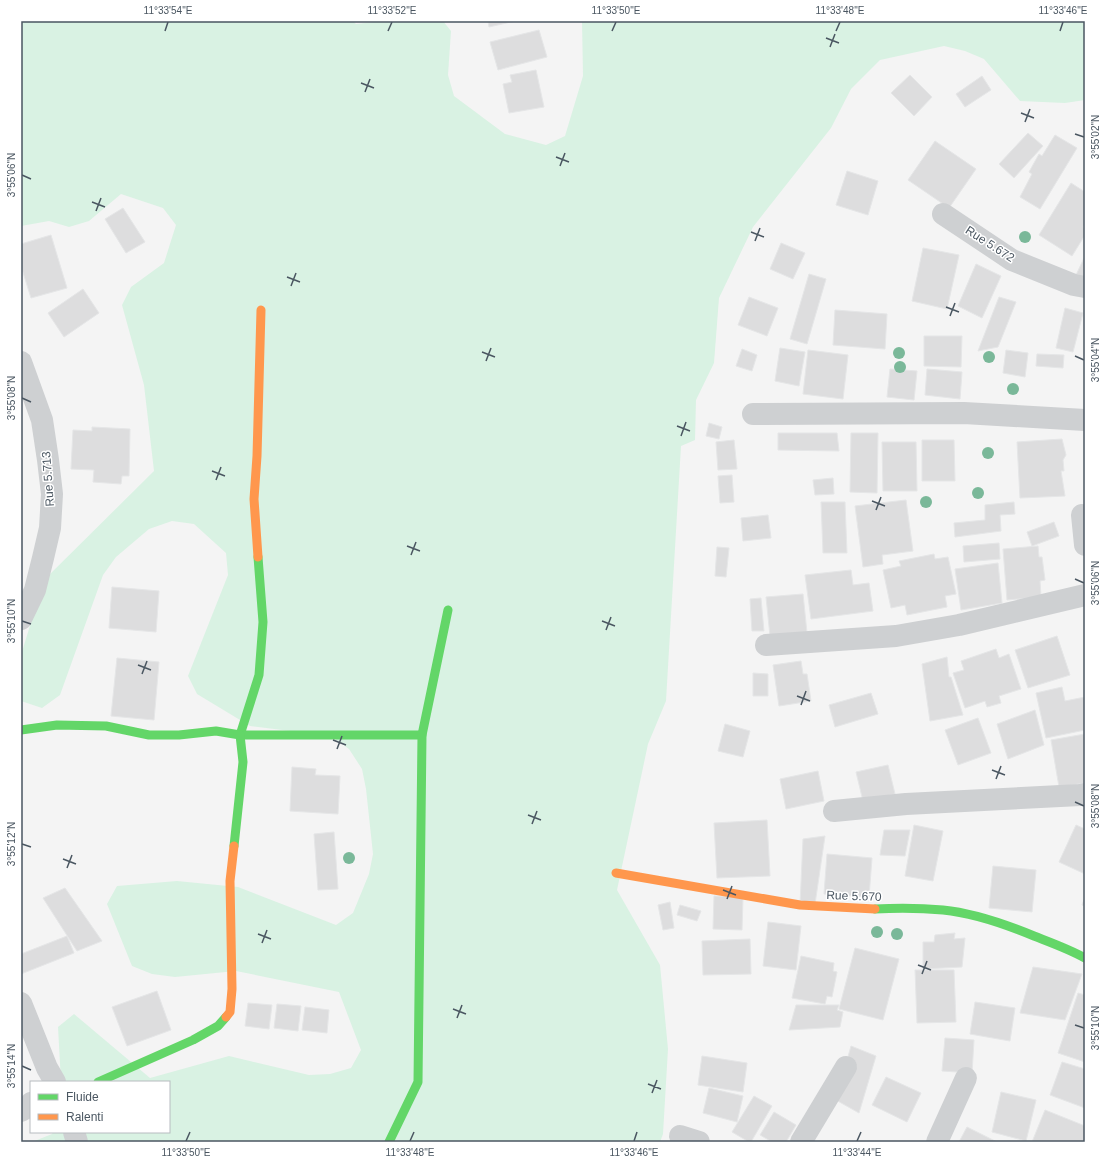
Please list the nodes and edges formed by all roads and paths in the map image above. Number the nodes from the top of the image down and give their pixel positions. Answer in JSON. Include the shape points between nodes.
{"nodes":[{"id":1,"x":943,"y":214,"type":"dead end"},
{"id":2,"x":1085,"y":288,"type":"edge"},
{"id":3,"x":261,"y":310,"type":"dead end"},
{"id":4,"x":21,"y":362,"type":"edge"},
{"id":5,"x":752,"y":414,"type":"dead end"},
{"id":6,"x":1085,"y":420,"type":"edge"},
{"id":7,"x":1082,"y":515,"type":"dead end"},
{"id":8,"x":1085,"y":545,"type":"edge"},
{"id":9,"x":1085,"y":595,"type":"edge"},
{"id":10,"x":448,"y":610,"type":"dead end"},
{"id":11,"x":21,"y":619,"type":"edge"},
{"id":12,"x":766,"y":645,"type":"dead end"},
{"id":13,"x":21,"y":730,"type":"edge"},
{"id":14,"x":240,"y":735,"type":"junction"},
{"id":15,"x":422,"y":735,"type":"junction"},
{"id":16,"x":1085,"y":794,"type":"edge"},
{"id":17,"x":834,"y":811,"type":"dead end"},
{"id":18,"x":616,"y":873,"type":"dead end"},
{"id":19,"x":1085,"y":958,"type":"edge"},
{"id":20,"x":21,"y":1003,"type":"edge"},
{"id":21,"x":846,"y":1067,"type":"dead end"},
{"id":22,"x":48,"y":1077,"type":"edge"},
{"id":23,"x":966,"y":1078,"type":"dead end"},
{"id":24,"x":100,"y":1081,"type":"edge"},
{"id":25,"x":30,"y":1104,"type":"edge"},
{"id":26,"x":21,"y":1111,"type":"edge"},
{"id":27,"x":389,"y":1142,"type":"edge"},
{"id":28,"x":801,"y":1142,"type":"edge"},
{"id":29,"x":937,"y":1142,"type":"edge"}],
"edges":[{"from":1,"to":2,"type":"street","name":"Rue 5.672","via":[[1012,260]]},
{"from":3,"to":14,"type":"street","via":[[254,499],[263,622],[259,675]]},
{"from":4,"to":11,"type":"street","name":"Rue 5.713","via":[[42,420],[52,494],[50,528],[43,558],[34,590]]},
{"from":5,"to":6,"type":"street","via":[[964,412]]},
{"from":7,"to":8,"type":"street"},
{"from":9,"to":12,"type":"street","via":[[959,625],[896,636]]},
{"from":10,"to":15,"type":"street"},
{"from":13,"to":14,"type":"street","via":[[57,725],[106,726],[149,735],[216,731]]},
{"from":14,"to":15,"type":"street"},
{"from":14,"to":24,"type":"street","via":[[243,762],[230,881],[230,1012],[218,1026],[193,1040]]},
{"from":15,"to":27,"type":"street","via":[[418,1082]]},
{"from":16,"to":17,"type":"street","via":[[906,804]]},
{"from":18,"to":19,"type":"street","name":"Rue 5.670","via":[[800,906],[944,910],[1012,927]]},
{"from":20,"to":22,"type":"street"},
{"from":21,"to":28,"type":"street"},
{"from":23,"to":29,"type":"street"},
{"from":25,"to":26,"type":"street"}]}
